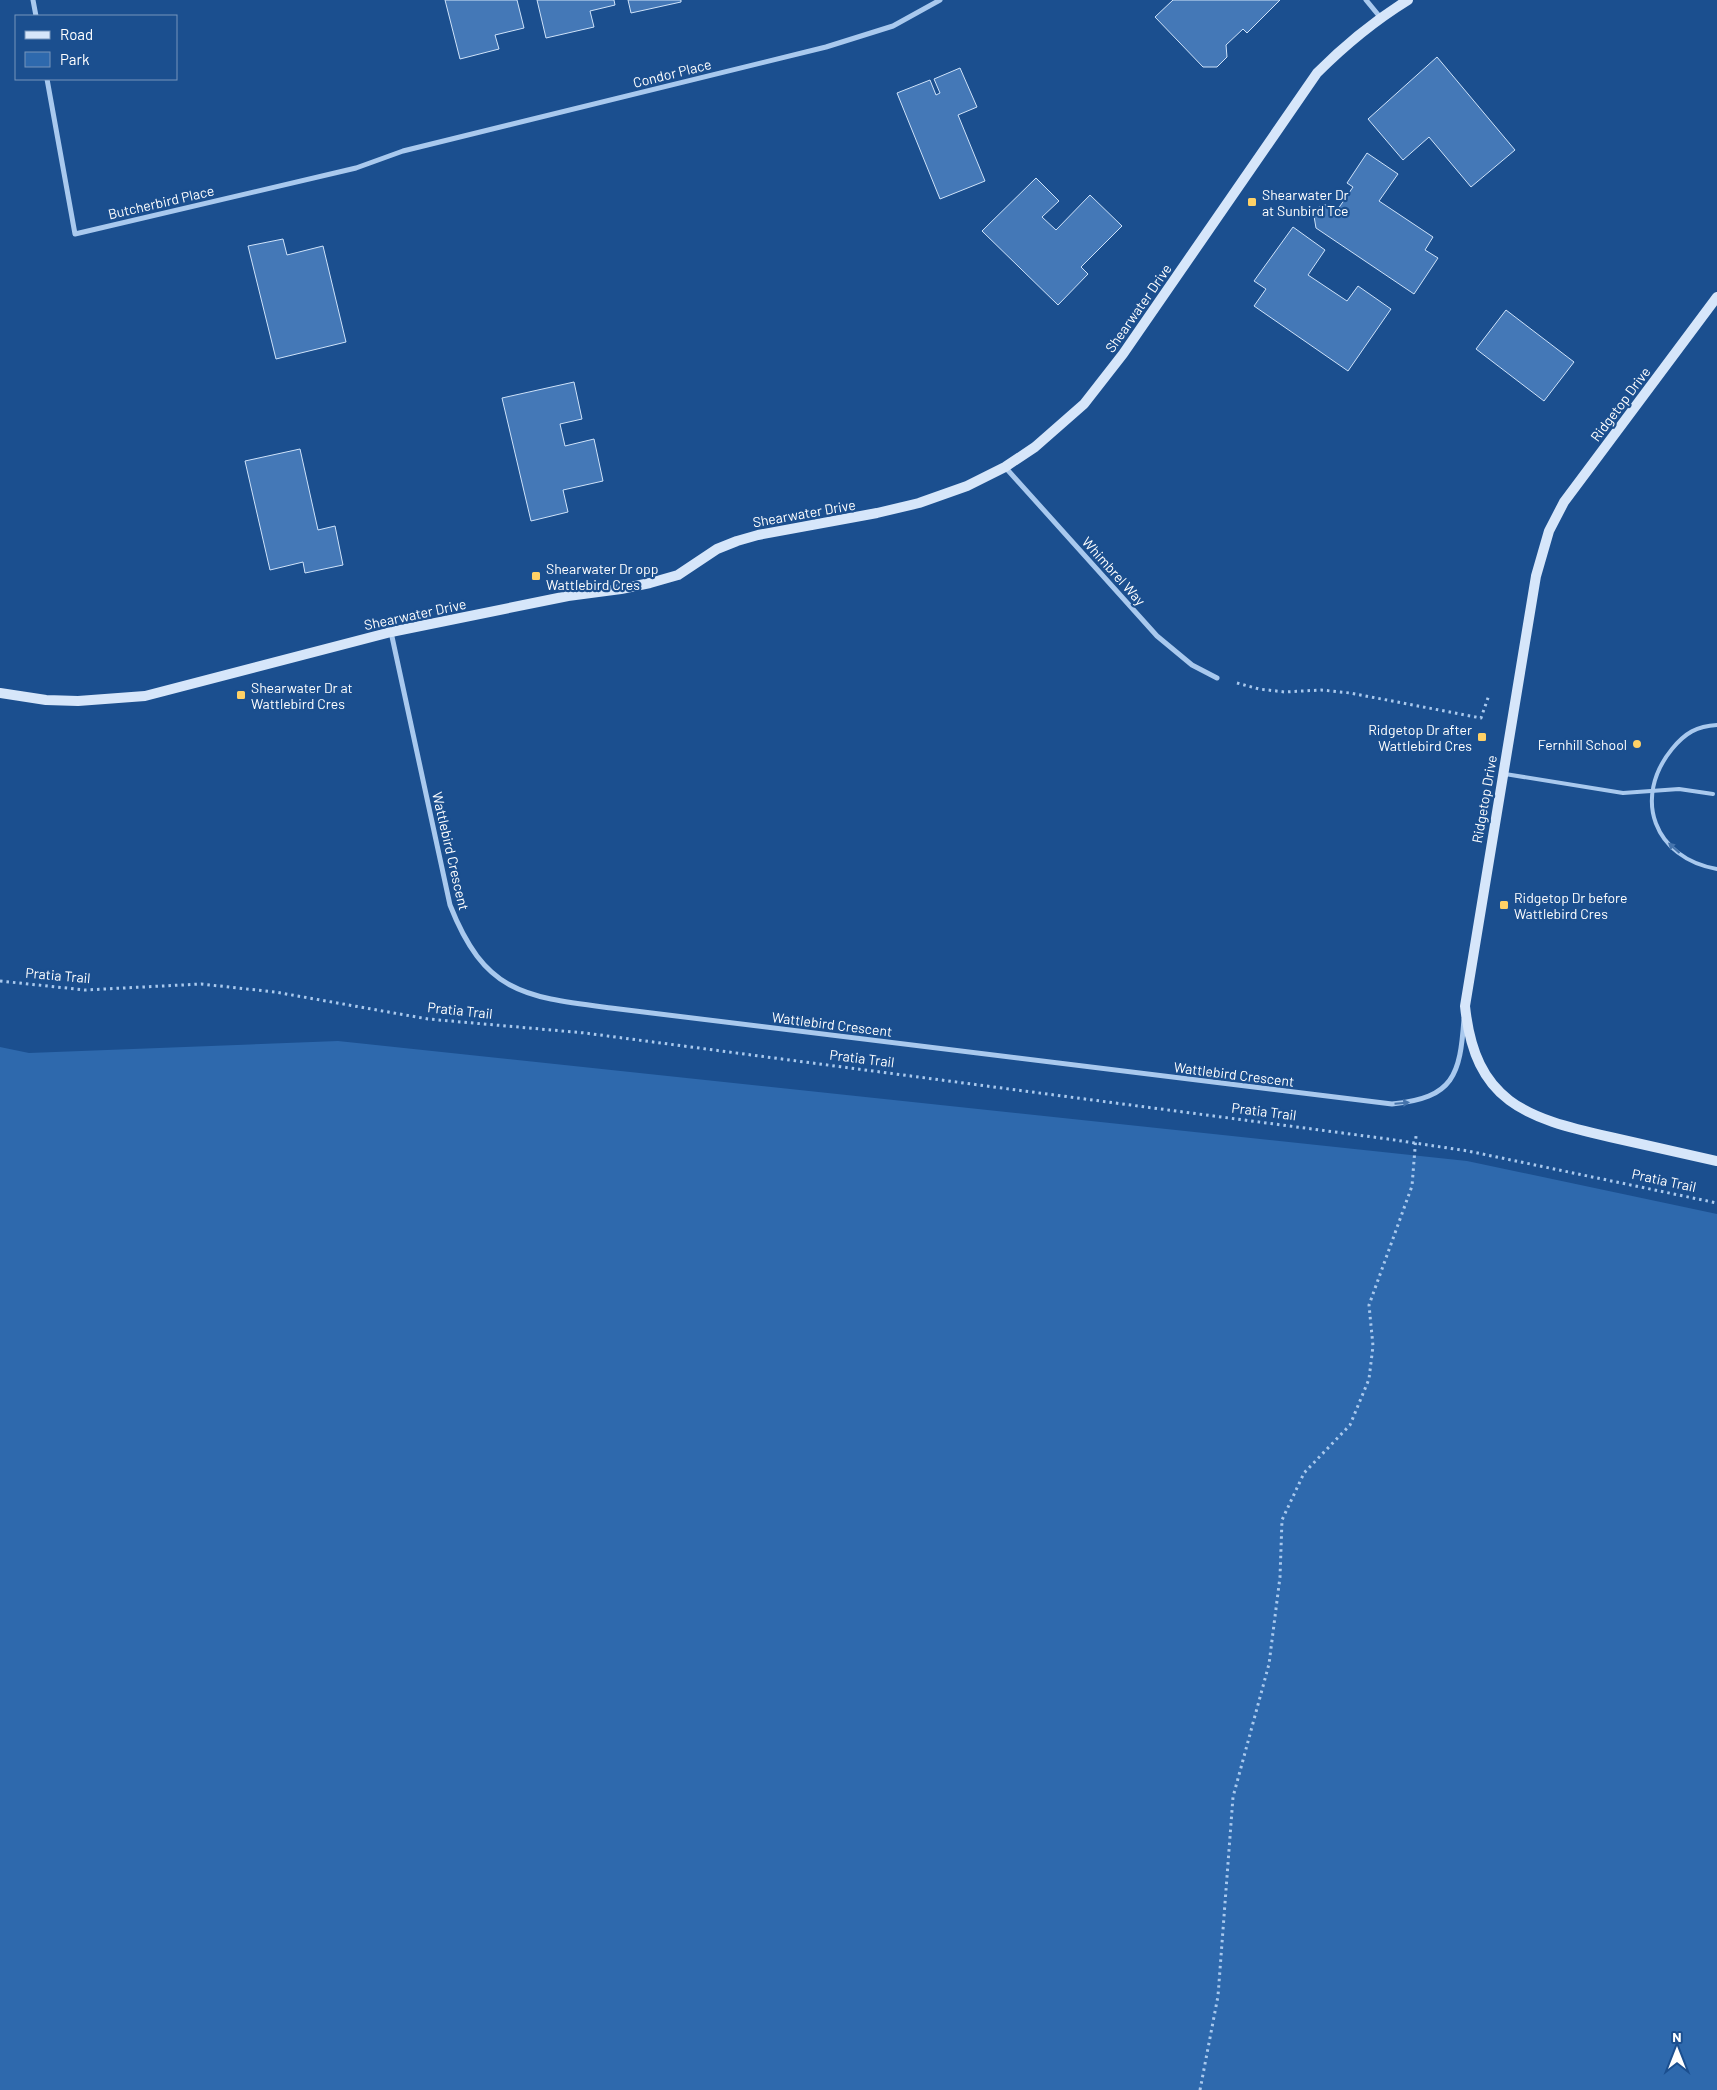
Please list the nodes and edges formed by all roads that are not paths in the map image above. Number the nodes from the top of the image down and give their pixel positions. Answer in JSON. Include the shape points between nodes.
{"nodes":[{"id":1,"x":33,"y":0,"type":"edge"},
{"id":2,"x":940,"y":0,"type":"edge"},
{"id":3,"x":1366,"y":0,"type":"edge"},
{"id":4,"x":1408,"y":0,"type":"edge"},
{"id":5,"x":36,"y":15,"type":"edge"},
{"id":6,"x":1380,"y":18,"type":"junction"},
{"id":7,"x":47,"y":80,"type":"edge"},
{"id":8,"x":403,"y":151,"type":"joint"},
{"id":9,"x":1717,"y":297,"type":"edge"},
{"id":10,"x":1006,"y":467,"type":"junction"},
{"id":11,"x":390,"y":632,"type":"junction"},
{"id":12,"x":1217,"y":678,"type":"road end"},
{"id":13,"x":0,"y":693,"type":"edge"},
{"id":14,"x":1717,"y":725,"type":"edge"},
{"id":15,"x":1502,"y":774,"type":"junction"},
{"id":16,"x":1651,"y":791,"type":"junction"},
{"id":17,"x":1713,"y":794,"type":"dead end"},
{"id":18,"x":1717,"y":869,"type":"edge"},
{"id":19,"x":1464,"y":1006,"type":"junction"},
{"id":20,"x":1717,"y":1161,"type":"edge"}],
"edges":[{"from":1,"to":5,"type":"street"},
{"from":2,"to":8,"type":"street","name":"Condor Place","via":[[893,26],[826,48]]},
{"from":3,"to":6,"type":"street"},
{"from":4,"to":6,"type":"street","name":"Shearwater Drive"},
{"from":6,"to":10,"type":"street","name":"Shearwater Drive","via":[[1317,73],[1100,385],[1061,425]]},
{"from":7,"to":8,"type":"street","name":"Butcherbird Place","via":[[75,234],[356,168]]},
{"from":9,"to":15,"type":"street","name":"Ridgetop Drive","via":[[1573,489],[1549,531],[1536,576]]},
{"from":10,"to":11,"type":"street","name":"Shearwater Drive","via":[[967,486],[919,503],[737,541],[717,549],[678,575],[621,589],[568,596]]},
{"from":10,"to":12,"type":"street","name":"Whimbrel Way","via":[[1157,636],[1192,665]]},
{"from":11,"to":13,"type":"street","name":"Shearwater Drive","via":[[126,699],[46,700]]},
{"from":11,"to":19,"type":"street","name":"Wattlebird Crescent","one_way":true,"via":[[450,905],[469,946],[480,960],[494,976],[516,988],[569,1003],[1392,1104],[1428,1097],[1451,1080],[1461,1056]]},
{"from":14,"to":16,"type":"lane","via":[[1702,726],[1681,738],[1662,761]]},
{"from":15,"to":16,"type":"lane","via":[[1624,793]]},
{"from":15,"to":19,"type":"street","name":"Ridgetop Drive"},
{"from":16,"to":17,"type":"lane","via":[[1679,789]]},
{"from":18,"to":16,"type":"lane","one_way":true,"via":[[1682,856],[1665,840],[1653,816]]},
{"from":19,"to":20,"type":"street","name":"Ridgetop Drive","via":[[1468,1034],[1478,1063],[1505,1098],[1525,1112],[1562,1126]]}]}
